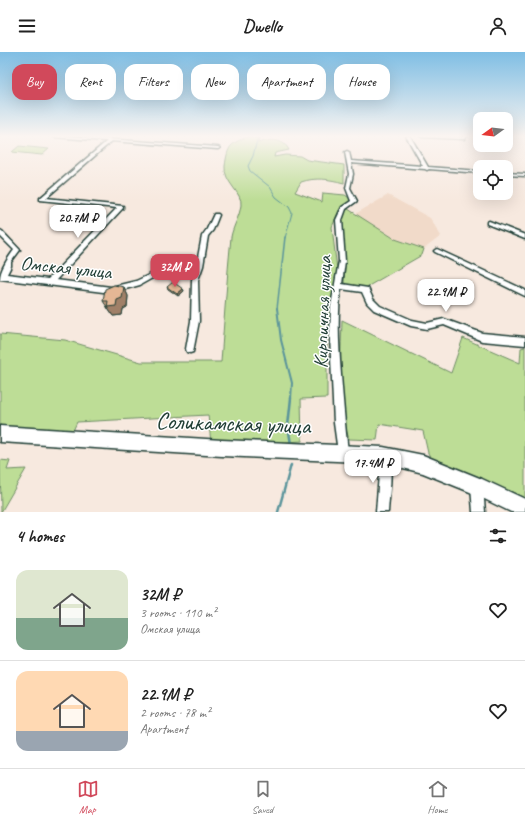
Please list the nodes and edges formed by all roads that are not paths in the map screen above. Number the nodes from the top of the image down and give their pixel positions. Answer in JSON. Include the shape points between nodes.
{"nodes":[{"id":1,"x":91,"y":157,"type":"edge"},
{"id":2,"x":348,"y":157,"type":"edge"},
{"id":3,"x":420,"y":157,"type":"edge"},
{"id":4,"x":349,"y":162,"type":"junction"},
{"id":5,"x":426,"y":169,"type":"junction"},
{"id":6,"x":473,"y":172,"type":"edge"},
{"id":7,"x":513,"y":174,"type":"edge"},
{"id":8,"x":525,"y":175,"type":"edge"},
{"id":9,"x":216,"y":215,"type":"dead end"},
{"id":10,"x":488,"y":223,"type":"dead end"},
{"id":11,"x":0,"y":232,"type":"edge"},
{"id":12,"x":525,"y":237,"type":"edge"},
{"id":13,"x":437,"y":251,"type":"dead end"},
{"id":14,"x":198,"y":270,"type":"junction"},
{"id":15,"x":2,"y":276,"type":"edge"},
{"id":16,"x":49,"y":283,"type":"junction"},
{"id":17,"x":339,"y":286,"type":"junction"},
{"id":18,"x":525,"y":293,"type":"edge"},
{"id":19,"x":525,"y":340,"type":"edge"},
{"id":20,"x":190,"y":349,"type":"dead end"},
{"id":21,"x":0,"y":434,"type":"edge"},
{"id":22,"x":343,"y":452,"type":"junction"},
{"id":23,"x":382,"y":455,"type":"junction"},
{"id":24,"x":476,"y":485,"type":"junction"},
{"id":25,"x":525,"y":509,"type":"edge"},
{"id":26,"x":382,"y":512,"type":"edge"},
{"id":27,"x":479,"y":512,"type":"edge"}],
"edges":[{"from":1,"to":16,"type":"street","via":[[42,199],[121,207]]},
{"from":2,"to":4,"type":"street"},
{"from":3,"to":5,"type":"street"},
{"from":4,"to":5,"type":"street"},
{"from":4,"to":17,"type":"street","name":"Кирпичная улица","via":[[351,174],[348,188],[354,198],[352,203],[344,208],[339,220],[342,261]]},
{"from":5,"to":6,"type":"street"},
{"from":7,"to":8,"type":"street"},
{"from":9,"to":14,"type":"street","via":[[205,236]]},
{"from":10,"to":12,"type":"street"},
{"from":11,"to":15,"type":"street","via":[[17,250]]},
{"from":13,"to":18,"type":"street"},
{"from":14,"to":16,"type":"street","name":"Омская улица","via":[[155,274],[133,285],[111,290]]},
{"from":14,"to":20,"type":"street","via":[[195,280],[195,321]]},
{"from":15,"to":16,"type":"street","name":"Омская улица"},
{"from":17,"to":19,"type":"street","via":[[366,290],[370,302],[377,308],[411,322],[427,326],[444,322],[482,336]]},
{"from":17,"to":22,"type":"street","name":"Кирпичная улица","via":[[334,336]]},
{"from":21,"to":22,"type":"main road","name":"Соликамская улица","via":[[222,448]]},
{"from":22,"to":23,"type":"main road","name":"Соликамская улица"},
{"from":23,"to":24,"type":"main road","name":"Соликамская улица","via":[[423,464]]},
{"from":23,"to":26,"type":"street","via":[[385,474]]},
{"from":24,"to":25,"type":"main road","name":"Соликамская улица"},
{"from":24,"to":27,"type":"street"}]}
